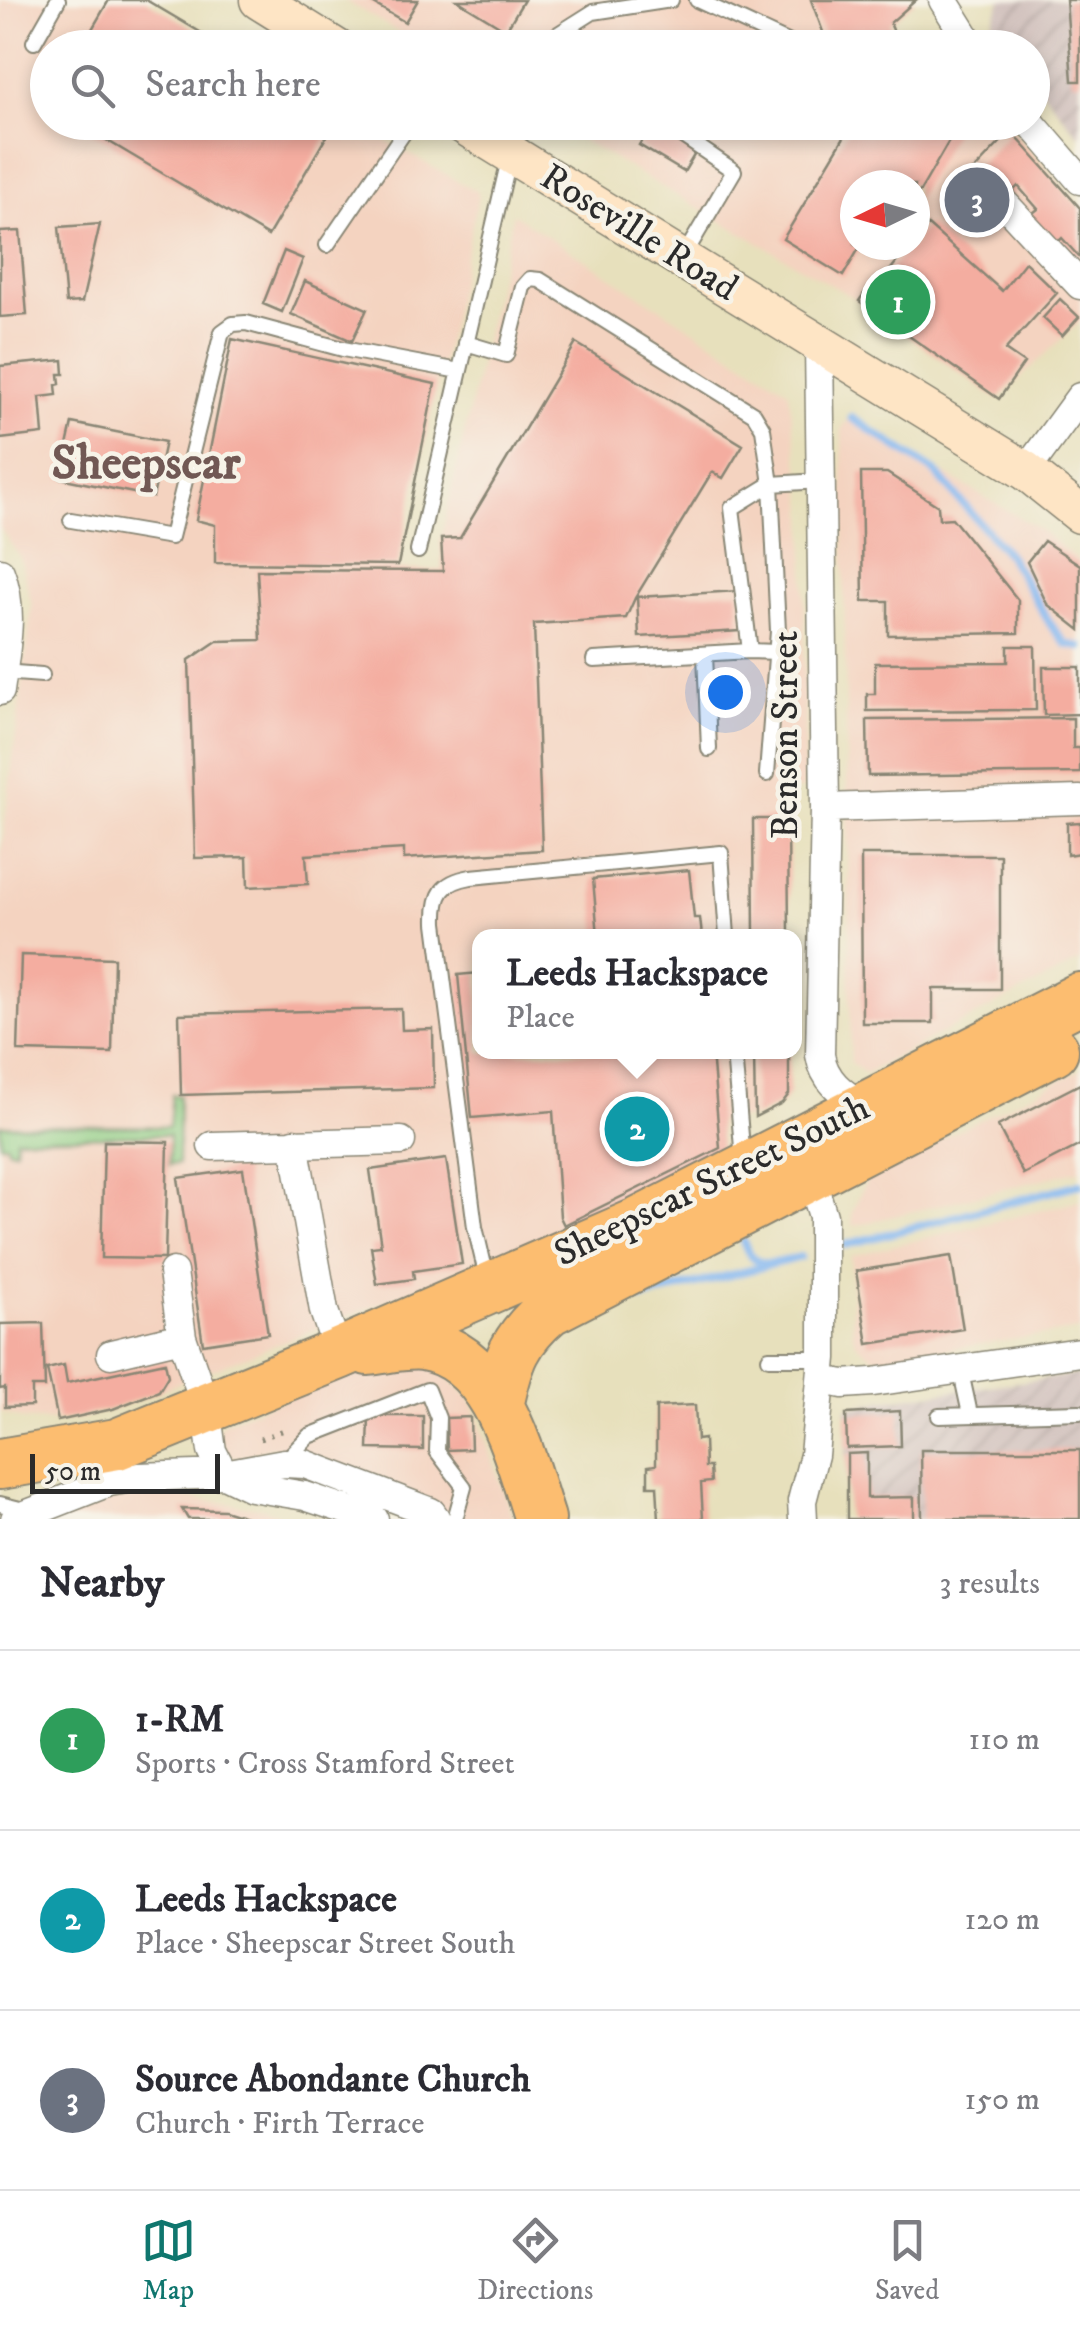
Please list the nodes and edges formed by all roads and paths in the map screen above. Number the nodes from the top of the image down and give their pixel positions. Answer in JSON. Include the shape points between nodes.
{"nodes":[{"id":1,"x":58,"y":0,"type":"edge"},
{"id":2,"x":258,"y":0,"type":"edge"},
{"id":3,"x":671,"y":0,"type":"edge"},
{"id":4,"x":696,"y":0,"type":"edge"},
{"id":5,"x":943,"y":0,"type":"edge"},
{"id":6,"x":41,"y":30,"type":"edge"},
{"id":7,"x":307,"y":30,"type":"edge"},
{"id":8,"x":565,"y":30,"type":"edge"},
{"id":9,"x":761,"y":30,"type":"edge"},
{"id":10,"x":962,"y":30,"type":"edge"},
{"id":11,"x":399,"y":140,"type":"edge"},
{"id":12,"x":479,"y":140,"type":"edge"},
{"id":13,"x":489,"y":140,"type":"edge"},
{"id":14,"x":688,"y":140,"type":"edge"},
{"id":15,"x":1046,"y":140,"type":"edge"},
{"id":16,"x":1079,"y":177,"type":"edge"},
{"id":17,"x":1003,"y":202,"type":"dead end"},
{"id":18,"x":327,"y":245,"type":"dead end"},
{"id":19,"x":682,"y":260,"type":"junction"},
{"id":20,"x":1080,"y":285,"type":"edge"},
{"id":21,"x":466,"y":343,"type":"junction"},
{"id":22,"x":819,"y":344,"type":"junction"},
{"id":23,"x":459,"y":371,"type":"junction"},
{"id":24,"x":1080,"y":397,"type":"edge"},
{"id":25,"x":1026,"y":472,"type":"junction"},
{"id":26,"x":821,"y":481,"type":"junction"},
{"id":27,"x":771,"y":484,"type":"junction"},
{"id":28,"x":1080,"y":514,"type":"edge"},
{"id":29,"x":70,"y":520,"type":"dead end"},
{"id":30,"x":418,"y":551,"type":"dead end"},
{"id":31,"x":4,"y":582,"type":"edge"},
{"id":32,"x":750,"y":651,"type":"junction"},
{"id":33,"x":776,"y":652,"type":"junction"},
{"id":34,"x":705,"y":654,"type":"junction"},
{"id":35,"x":594,"y":660,"type":"dead end"},
{"id":36,"x":42,"y":675,"type":"dead end"},
{"id":37,"x":1,"y":682,"type":"edge"},
{"id":38,"x":709,"y":749,"type":"dead end"},
{"id":39,"x":767,"y":774,"type":"dead end"},
{"id":40,"x":1080,"y":800,"type":"edge"},
{"id":41,"x":826,"y":808,"type":"junction"},
{"id":42,"x":726,"y":929,"type":"edge"},
{"id":43,"x":1080,"y":998,"type":"edge"},
{"id":44,"x":1080,"y":1036,"type":"edge"},
{"id":45,"x":735,"y":1059,"type":"edge"},
{"id":46,"x":864,"y":1106,"type":"junction"},
{"id":47,"x":401,"y":1141,"type":"dead end"},
{"id":48,"x":294,"y":1143,"type":"junction"},
{"id":49,"x":212,"y":1146,"type":"dead end"},
{"id":50,"x":805,"y":1158,"type":"junction"},
{"id":51,"x":745,"y":1168,"type":"junction"},
{"id":52,"x":173,"y":1272,"type":"dead end"},
{"id":53,"x":490,"y":1288,"type":"junction"},
{"id":54,"x":182,"y":1337,"type":"junction"},
{"id":55,"x":1080,"y":1352,"type":"edge"},
{"id":56,"x":111,"y":1354,"type":"dead end"},
{"id":57,"x":338,"y":1354,"type":"junction"},
{"id":58,"x":768,"y":1358,"type":"dead end"},
{"id":59,"x":960,"y":1368,"type":"junction"},
{"id":60,"x":823,"y":1369,"type":"junction"},
{"id":61,"x":499,"y":1402,"type":"junction"},
{"id":62,"x":206,"y":1407,"type":"junction"},
{"id":63,"x":1080,"y":1412,"type":"edge"},
{"id":64,"x":970,"y":1414,"type":"junction"},
{"id":65,"x":938,"y":1416,"type":"dead end"},
{"id":66,"x":38,"y":1460,"type":"edge"},
{"id":67,"x":284,"y":1462,"type":"junction"},
{"id":68,"x":224,"y":1474,"type":"junction"},
{"id":69,"x":109,"y":1482,"type":"junction"},
{"id":70,"x":0,"y":1504,"type":"edge"},
{"id":71,"x":22,"y":1515,"type":"edge"},
{"id":72,"x":374,"y":1519,"type":"edge"},
{"id":73,"x":436,"y":1519,"type":"edge"},
{"id":74,"x":455,"y":1519,"type":"edge"},
{"id":75,"x":540,"y":1519,"type":"edge"},
{"id":76,"x":804,"y":1519,"type":"edge"}],
"edges":[{"from":1,"to":6,"type":"lane"},
{"from":2,"to":7,"type":"street"},
{"from":3,"to":8,"type":"lane","via":[[594,12]]},
{"from":4,"to":9,"type":"lane"},
{"from":5,"to":10,"type":"street"},
{"from":11,"to":18,"type":"lane"},
{"from":12,"to":21,"type":"lane"},
{"from":13,"to":19,"type":"street","name":"Roseville Road"},
{"from":14,"to":19,"type":"lane","via":[[734,171]]},
{"from":15,"to":16,"type":"street"},
{"from":17,"to":20,"type":"street"},
{"from":19,"to":22,"type":"street","name":"Roseville Road"},
{"from":21,"to":23,"type":"lane"},
{"from":21,"to":27,"type":"lane","via":[[506,355],[523,287],[540,280],[754,414],[763,429]]},
{"from":22,"to":25,"type":"street","name":"Roseville Road"},
{"from":22,"to":26,"type":"street","name":"Benson Street"},
{"from":23,"to":29,"type":"lane","via":[[233,324],[222,332],[172,537]]},
{"from":23,"to":30,"type":"lane"},
{"from":24,"to":25,"type":"street"},
{"from":25,"to":28,"type":"street","name":"Roseville Road"},
{"from":26,"to":27,"type":"lane"},
{"from":26,"to":41,"type":"street","name":"Benson Street"},
{"from":27,"to":32,"type":"lane","via":[[732,508]]},
{"from":27,"to":33,"type":"lane"},
{"from":31,"to":37,"type":"street"},
{"from":32,"to":33,"type":"lane"},
{"from":32,"to":34,"type":"lane"},
{"from":33,"to":39,"type":"lane"},
{"from":34,"to":35,"type":"lane"},
{"from":34,"to":38,"type":"lane"},
{"from":36,"to":37,"type":"lane"},
{"from":40,"to":41,"type":"street"},
{"from":41,"to":46,"type":"street","name":"Benson Street","via":[[820,1055],[822,1070],[843,1095]]},
{"from":42,"to":53,"type":"lane","via":[[721,853],[470,876],[441,889],[436,922],[475,1227]]},
{"from":43,"to":46,"type":"highway","name":"Sheepscar Street South"},
{"from":44,"to":50,"type":"highway","name":"Sheepscar Street South"},
{"from":45,"to":51,"type":"lane"},
{"from":46,"to":50,"type":"highway","name":"Sheepscar Street South"},
{"from":47,"to":48,"type":"street"},
{"from":48,"to":49,"type":"street"},
{"from":48,"to":57,"type":"street"},
{"from":50,"to":51,"type":"highway","name":"Sheepscar Street South"},
{"from":50,"to":60,"type":"street","via":[[823,1216]]},
{"from":50,"to":61,"type":"highway","name":"Sheepscar Street South","via":[[549,1310],[508,1360]]},
{"from":51,"to":53,"type":"highway","name":"Sheepscar Street South"},
{"from":52,"to":54,"type":"street"},
{"from":53,"to":57,"type":"highway","name":"Sheepscar Street South"},
{"from":54,"to":56,"type":"street"},
{"from":54,"to":62,"type":"street"},
{"from":55,"to":59,"type":"street"},
{"from":57,"to":61,"type":"highway","name":"Sheepscar Street South","via":[[420,1344],[440,1349],[472,1370]]},
{"from":57,"to":62,"type":"highway","name":"Sheepscar Street South"},
{"from":58,"to":60,"type":"lane"},
{"from":59,"to":60,"type":"street","via":[[853,1384]]},
{"from":59,"to":64,"type":"lane"},
{"from":60,"to":76,"type":"street"},
{"from":61,"to":75,"type":"highway","name":"Sheepscar Street South"},
{"from":62,"to":66,"type":"highway","name":"Sheepscar Street South","via":[[117,1444]]},
{"from":62,"to":68,"type":"street","via":[[212,1451]]},
{"from":63,"to":64,"type":"lane"},
{"from":64,"to":65,"type":"lane"},
{"from":66,"to":69,"type":"lane"},
{"from":67,"to":68,"type":"street"},
{"from":67,"to":73,"type":"street","via":[[305,1464]]},
{"from":67,"to":74,"type":"lane","via":[[309,1436],[427,1390],[438,1418],[437,1451],[464,1487]]},
{"from":68,"to":69,"type":"street"},
{"from":68,"to":72,"type":"street"},
{"from":69,"to":71,"type":"street"},
{"from":70,"to":71,"type":"lane"}]}
